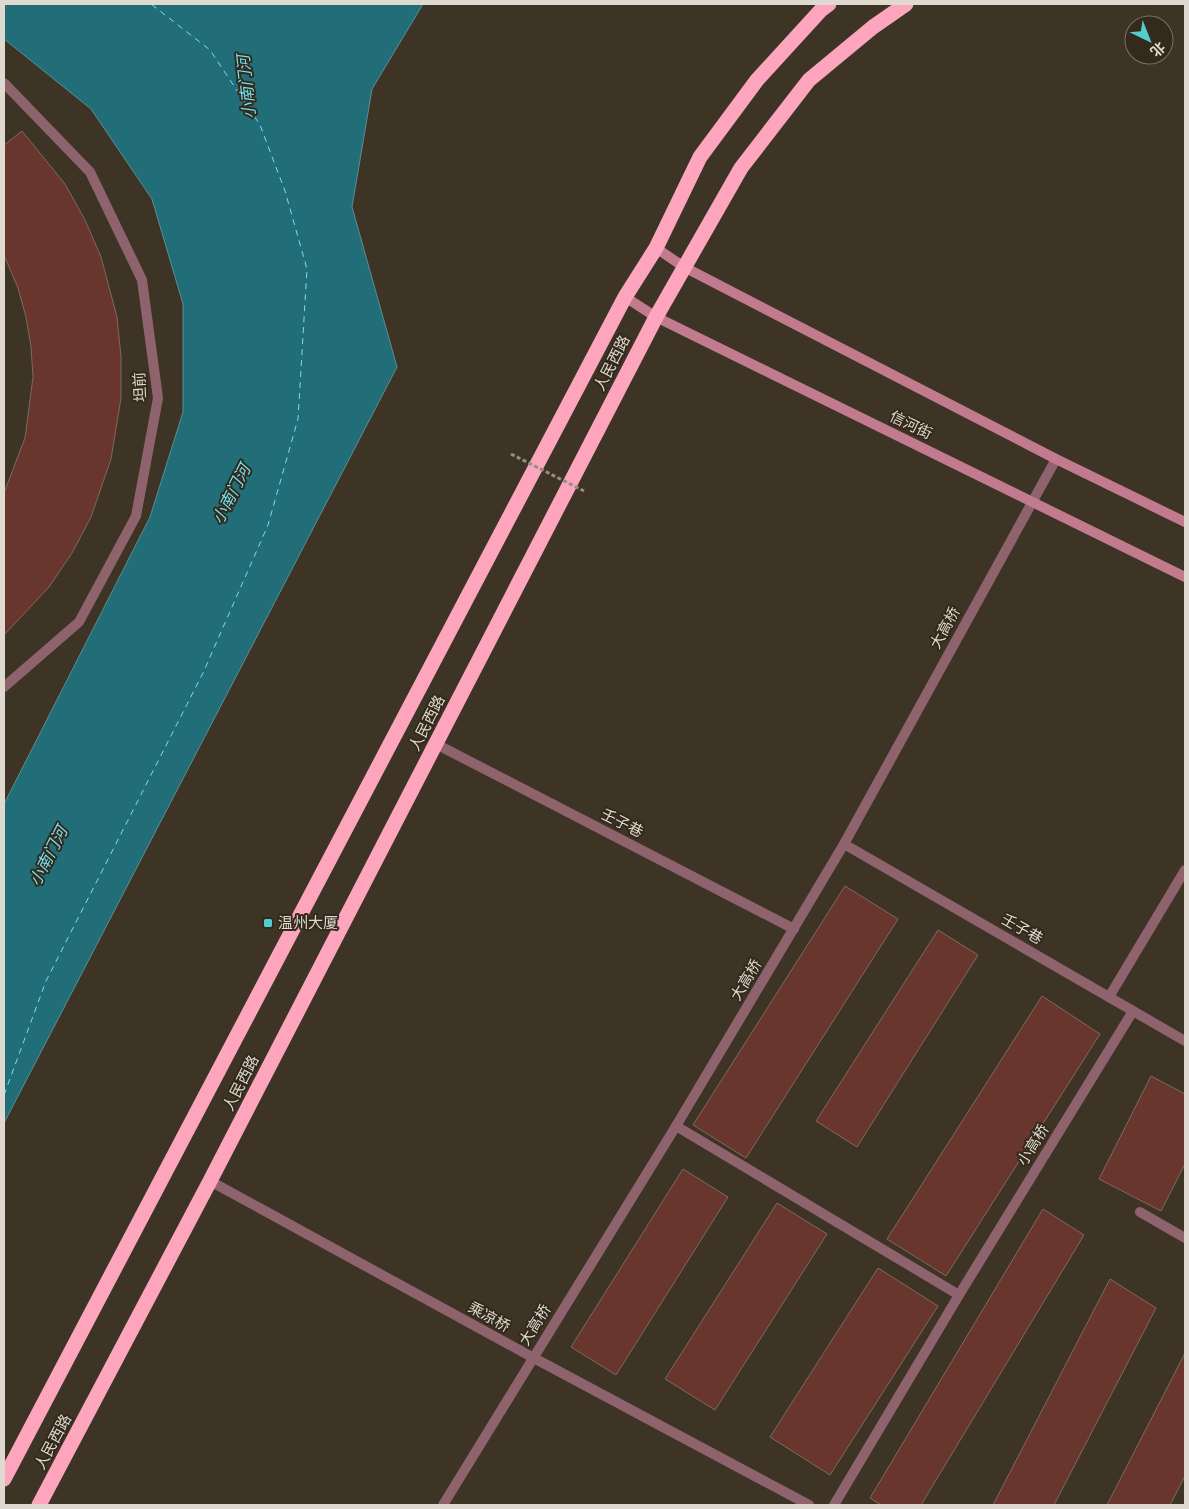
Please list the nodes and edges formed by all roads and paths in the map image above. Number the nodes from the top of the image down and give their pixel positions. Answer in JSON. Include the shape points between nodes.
{"nodes":[{"id":1,"x":829,"y":4,"type":"edge"},
{"id":2,"x":906,"y":4,"type":"edge"},
{"id":3,"x":5,"y":86,"type":"edge"},
{"id":4,"x":656,"y":248,"type":"junction"},
{"id":5,"x":684,"y":267,"type":"junction"},
{"id":6,"x":625,"y":297,"type":"junction"},
{"id":7,"x":656,"y":316,"type":"junction"},
{"id":8,"x":511,"y":454,"type":"dead end"},
{"id":9,"x":1056,"y":459,"type":"junction"},
{"id":10,"x":584,"y":491,"type":"dead end"},
{"id":11,"x":1032,"y":502,"type":"junction"},
{"id":12,"x":1185,"y":522,"type":"edge"},
{"id":13,"x":1185,"y":577,"type":"edge"},
{"id":14,"x":4,"y":687,"type":"edge"},
{"id":15,"x":436,"y":744,"type":"junction"},
{"id":16,"x":844,"y":844,"type":"junction"},
{"id":17,"x":1185,"y":870,"type":"edge"},
{"id":18,"x":794,"y":928,"type":"junction"},
{"id":19,"x":1109,"y":997,"type":"junction"},
{"id":20,"x":1133,"y":1011,"type":"junction"},
{"id":21,"x":1185,"y":1041,"type":"edge"},
{"id":22,"x":676,"y":1126,"type":"junction"},
{"id":23,"x":210,"y":1181,"type":"junction"},
{"id":24,"x":1140,"y":1212,"type":"dead end"},
{"id":25,"x":1185,"y":1238,"type":"edge"},
{"id":26,"x":959,"y":1295,"type":"junction"},
{"id":27,"x":532,"y":1357,"type":"junction"},
{"id":28,"x":4,"y":1479,"type":"edge"},
{"id":29,"x":39,"y":1505,"type":"edge"},
{"id":30,"x":443,"y":1505,"type":"edge"},
{"id":31,"x":809,"y":1505,"type":"edge"},
{"id":32,"x":834,"y":1505,"type":"edge"}],
"edges":[{"from":1,"to":4,"type":"highway","name":"人民西路","via":[[758,80],[700,157]]},
{"from":2,"to":5,"type":"highway","name":"人民西路","via":[[809,80],[741,168]]},
{"from":3,"to":14,"type":"street","name":"坦前","via":[[90,172],[142,280],[158,398],[136,516],[79,622]]},
{"from":4,"to":5,"type":"main road"},
{"from":4,"to":6,"type":"highway","name":"人民西路"},
{"from":5,"to":7,"type":"highway","name":"人民西路"},
{"from":5,"to":9,"type":"main road"},
{"from":6,"to":7,"type":"main road","name":"信河街"},
{"from":6,"to":28,"type":"highway","name":"人民西路"},
{"from":7,"to":11,"type":"main road","name":"信河街"},
{"from":7,"to":15,"type":"highway","name":"人民西路"},
{"from":8,"to":10,"type":"path","bridge":true},
{"from":9,"to":11,"type":"street","name":"大高桥"},
{"from":9,"to":12,"type":"main road"},
{"from":11,"to":13,"type":"main road","name":"信河街"},
{"from":11,"to":16,"type":"street","name":"大高桥"},
{"from":15,"to":18,"type":"street","name":"壬子巷"},
{"from":15,"to":23,"type":"highway","name":"人民西路"},
{"from":16,"to":18,"type":"street","name":"大高桥"},
{"from":16,"to":19,"type":"street","name":"壬子巷"},
{"from":17,"to":19,"type":"street"},
{"from":18,"to":22,"type":"street","name":"大高桥"},
{"from":19,"to":20,"type":"street","name":"壬子巷"},
{"from":20,"to":21,"type":"street","name":"壬子巷"},
{"from":20,"to":26,"type":"street","name":"小高桥"},
{"from":22,"to":26,"type":"street"},
{"from":22,"to":27,"type":"street","name":"大高桥"},
{"from":23,"to":27,"type":"street","name":"乘凉桥"},
{"from":23,"to":29,"type":"highway","name":"人民西路"},
{"from":24,"to":25,"type":"street"},
{"from":26,"to":32,"type":"street","name":"小高桥"},
{"from":27,"to":30,"type":"street","name":"大高桥"},
{"from":27,"to":31,"type":"street","name":"乘凉桥"}]}
